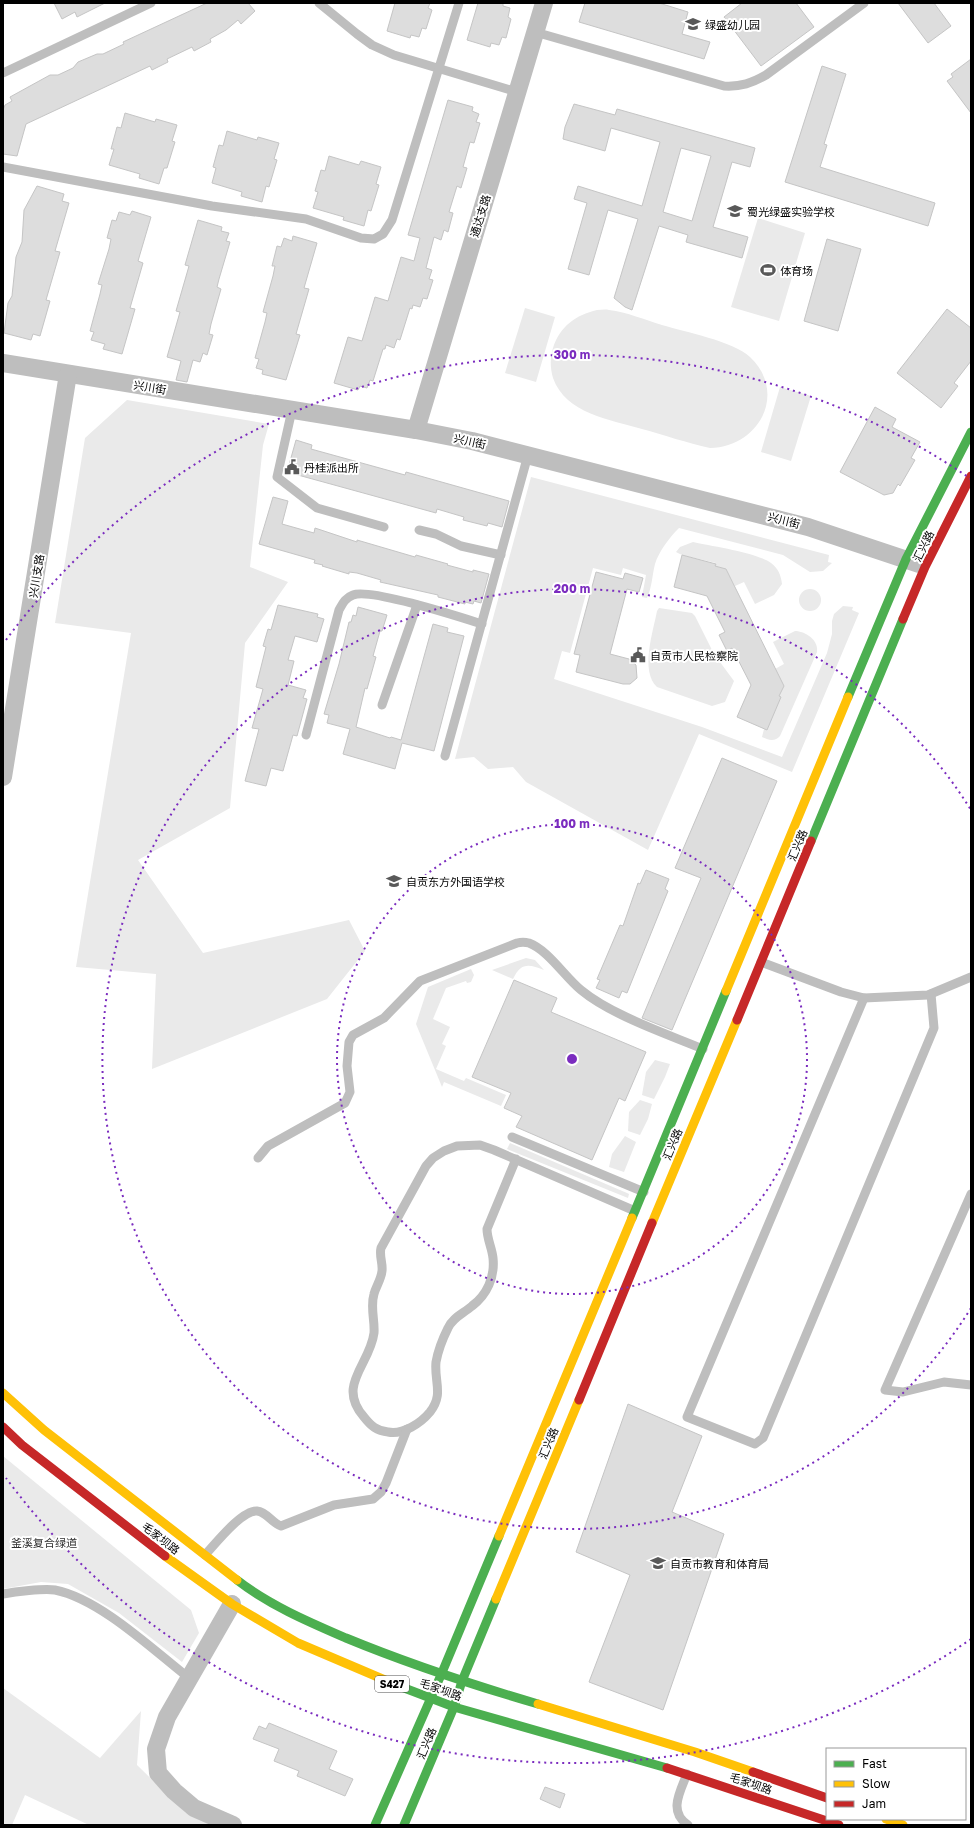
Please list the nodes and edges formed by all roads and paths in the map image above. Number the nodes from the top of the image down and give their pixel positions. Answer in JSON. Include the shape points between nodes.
{"nodes":[{"id":1,"x":151,"y":3,"type":"edge"},
{"id":2,"x":319,"y":3,"type":"edge"},
{"id":3,"x":459,"y":3,"type":"edge"},
{"id":4,"x":544,"y":3,"type":"edge"},
{"id":5,"x":864,"y":3,"type":"edge"},
{"id":6,"x":535,"y":32,"type":"junction"},
{"id":7,"x":438,"y":68,"type":"junction"},
{"id":8,"x":3,"y":73,"type":"edge"},
{"id":9,"x":517,"y":92,"type":"junction"},
{"id":10,"x":3,"y":167,"type":"edge"},
{"id":11,"x":3,"y":363,"type":"edge"},
{"id":12,"x":68,"y":374,"type":"junction"},
{"id":13,"x":292,"y":410,"type":"junction"},
{"id":14,"x":416,"y":430,"type":"junction"},
{"id":15,"x":971,"y":432,"type":"edge"},
{"id":16,"x":528,"y":455,"type":"junction"},
{"id":17,"x":971,"y":476,"type":"edge"},
{"id":18,"x":384,"y":527,"type":"dead end"},
{"id":19,"x":419,"y":530,"type":"dead end"},
{"id":20,"x":501,"y":555,"type":"junction"},
{"id":21,"x":906,"y":559,"type":"junction"},
{"id":22,"x":925,"y":567,"type":"junction"},
{"id":23,"x":417,"y":605,"type":"junction"},
{"id":24,"x":482,"y":624,"type":"junction"},
{"id":25,"x":382,"y":705,"type":"dead end"},
{"id":26,"x":306,"y":734,"type":"dead end"},
{"id":27,"x":445,"y":756,"type":"dead end"},
{"id":28,"x":3,"y":777,"type":"edge"},
{"id":29,"x":761,"y":962,"type":"junction"},
{"id":30,"x":971,"y":977,"type":"edge"},
{"id":31,"x":931,"y":994,"type":"junction"},
{"id":32,"x":864,"y":998,"type":"junction"},
{"id":33,"x":702,"y":1048,"type":"junction"},
{"id":34,"x":722,"y":1056,"type":"junction"},
{"id":35,"x":512,"y":1137,"type":"dead end"},
{"id":36,"x":258,"y":1158,"type":"dead end"},
{"id":37,"x":516,"y":1159,"type":"junction"},
{"id":38,"x":642,"y":1191,"type":"junction"},
{"id":39,"x":971,"y":1194,"type":"edge"},
{"id":40,"x":662,"y":1200,"type":"junction"},
{"id":41,"x":644,"y":1214,"type":"junction"},
{"id":42,"x":971,"y":1385,"type":"edge"},
{"id":43,"x":3,"y":1393,"type":"edge"},
{"id":44,"x":3,"y":1427,"type":"edge"},
{"id":45,"x":407,"y":1429,"type":"junction"},
{"id":46,"x":205,"y":1555,"type":"junction"},
{"id":47,"x":3,"y":1594,"type":"edge"},
{"id":48,"x":232,"y":1604,"type":"junction"},
{"id":49,"x":441,"y":1675,"type":"junction"},
{"id":50,"x":189,"y":1678,"type":"junction"},
{"id":51,"x":462,"y":1681,"type":"junction"},
{"id":52,"x":430,"y":1698,"type":"junction"},
{"id":53,"x":454,"y":1707,"type":"junction"},
{"id":54,"x":687,"y":1774,"type":"junction"},
{"id":55,"x":826,"y":1798,"type":"edge"},
{"id":56,"x":889,"y":1820,"type":"edge"},
{"id":57,"x":233,"y":1825,"type":"edge"},
{"id":58,"x":375,"y":1825,"type":"edge"},
{"id":59,"x":404,"y":1825,"type":"edge"},
{"id":60,"x":688,"y":1825,"type":"edge"},
{"id":61,"x":839,"y":1825,"type":"edge"},
{"id":62,"x":903,"y":1825,"type":"edge"}],
"edges":[{"from":1,"to":8,"type":"lane"},
{"from":2,"to":7,"type":"lane","via":[[372,45],[394,55]]},
{"from":3,"to":7,"type":"lane"},
{"from":4,"to":6,"type":"street","name":"通达支路"},
{"from":5,"to":6,"type":"lane","via":[[766,75],[751,84],[737,87],[724,86]]},
{"from":6,"to":9,"type":"street","name":"通达支路"},
{"from":7,"to":9,"type":"lane"},
{"from":7,"to":10,"type":"lane","via":[[392,220],[383,234],[374,239],[361,238],[306,219],[212,206]]},
{"from":9,"to":14,"type":"street","name":"通达支路"},
{"from":11,"to":12,"type":"street","name":"兴川街"},
{"from":12,"to":13,"type":"street","name":"兴川街"},
{"from":12,"to":28,"type":"street","name":"兴川支路"},
{"from":13,"to":14,"type":"street","name":"兴川街"},
{"from":13,"to":18,"type":"lane","via":[[277,477],[317,508]]},
{"from":14,"to":16,"type":"street","name":"兴川街"},
{"from":15,"to":21,"type":"main road"},
{"from":16,"to":20,"type":"lane"},
{"from":16,"to":21,"type":"street","name":"兴川街","via":[[808,527]]},
{"from":17,"to":22,"type":"main road","name":"汇兴路"},
{"from":19,"to":20,"type":"lane","via":[[436,534],[461,546]]},
{"from":20,"to":24,"type":"lane"},
{"from":21,"to":22,"type":"street","name":"兴川街"},
{"from":21,"to":33,"type":"main road"},
{"from":22,"to":29,"type":"main road","name":"汇兴路"},
{"from":23,"to":24,"type":"lane"},
{"from":23,"to":25,"type":"lane"},
{"from":23,"to":26,"type":"lane","via":[[376,595],[355,594],[344,600],[339,610]]},
{"from":24,"to":27,"type":"lane"},
{"from":29,"to":32,"type":"lane"},
{"from":29,"to":34,"type":"main road","name":"汇兴路"},
{"from":30,"to":31,"type":"lane"},
{"from":31,"to":32,"type":"lane"},
{"from":31,"to":32,"type":"lane","via":[[934,1028],[762,1438],[755,1444],[687,1417]]},
{"from":33,"to":34,"type":"lane"},
{"from":33,"to":36,"type":"lane","via":[[603,1004],[583,992],[530,943],[517,943],[420,981],[388,1014],[353,1036],[347,1066],[350,1092],[345,1103],[268,1146]]},
{"from":33,"to":38,"type":"main road"},
{"from":34,"to":40,"type":"main road","name":"汇兴路"},
{"from":35,"to":38,"type":"lane"},
{"from":37,"to":41,"type":"lane"},
{"from":37,"to":45,"type":"lane","via":[[487,1229],[493,1258],[491,1281],[481,1299],[452,1321],[438,1353],[436,1363],[439,1390],[436,1401],[420,1422]]},
{"from":37,"to":45,"type":"lane","via":[[480,1145],[457,1146],[444,1151],[426,1166],[381,1248],[383,1270],[372,1308],[374,1333],[353,1387],[355,1408],[379,1431],[393,1433]]},
{"from":38,"to":40,"type":"lane"},
{"from":38,"to":41,"type":"main road"},
{"from":39,"to":42,"type":"lane","via":[[885,1390],[903,1392],[944,1382]]},
{"from":40,"to":41,"type":"main road","name":"汇兴路"},
{"from":41,"to":49,"type":"main road","name":"汇兴路"},
{"from":41,"to":51,"type":"main road","name":"汇兴路"},
{"from":43,"to":46,"type":"main road","name":"毛家坝路","number":"S427","via":[[44,1430]]},
{"from":44,"to":48,"type":"main road","name":"毛家坝路","number":"S427","via":[[176,1565]]},
{"from":45,"to":46,"type":"lane","via":[[386,1483],[373,1499],[334,1505],[281,1526],[258,1511],[250,1513]]},
{"from":46,"to":49,"type":"main road","name":"毛家坝路","number":"S427","via":[[249,1589],[310,1623]]},
{"from":47,"to":50,"type":"lane","via":[[53,1590],[77,1596],[112,1618]]},
{"from":48,"to":50,"type":"street"},
{"from":48,"to":52,"type":"main road","name":"毛家坝路","number":"S427","via":[[298,1643]]},
{"from":49,"to":51,"type":"main road","name":"毛家坝路","number":"S427"},
{"from":49,"to":52,"type":"main road","name":"汇兴路"},
{"from":50,"to":57,"type":"street","via":[[167,1717],[156,1749],[158,1772],[174,1791],[194,1808]]},
{"from":51,"to":53,"type":"main road","name":"汇兴路"},
{"from":51,"to":55,"type":"main road","name":"毛家坝路","number":"S427","via":[[695,1752]]},
{"from":52,"to":53,"type":"main road","name":"毛家坝路","number":"S427"},
{"from":52,"to":58,"type":"main road","name":"汇兴路"},
{"from":53,"to":54,"type":"main road","name":"毛家坝路","number":"S427"},
{"from":53,"to":59,"type":"main road","name":"汇兴路"},
{"from":54,"to":60,"type":"lane","via":[[676,1809],[682,1821]]},
{"from":54,"to":61,"type":"main road","name":"毛家坝路","number":"S427"},
{"from":56,"to":62,"type":"main road"}]}
